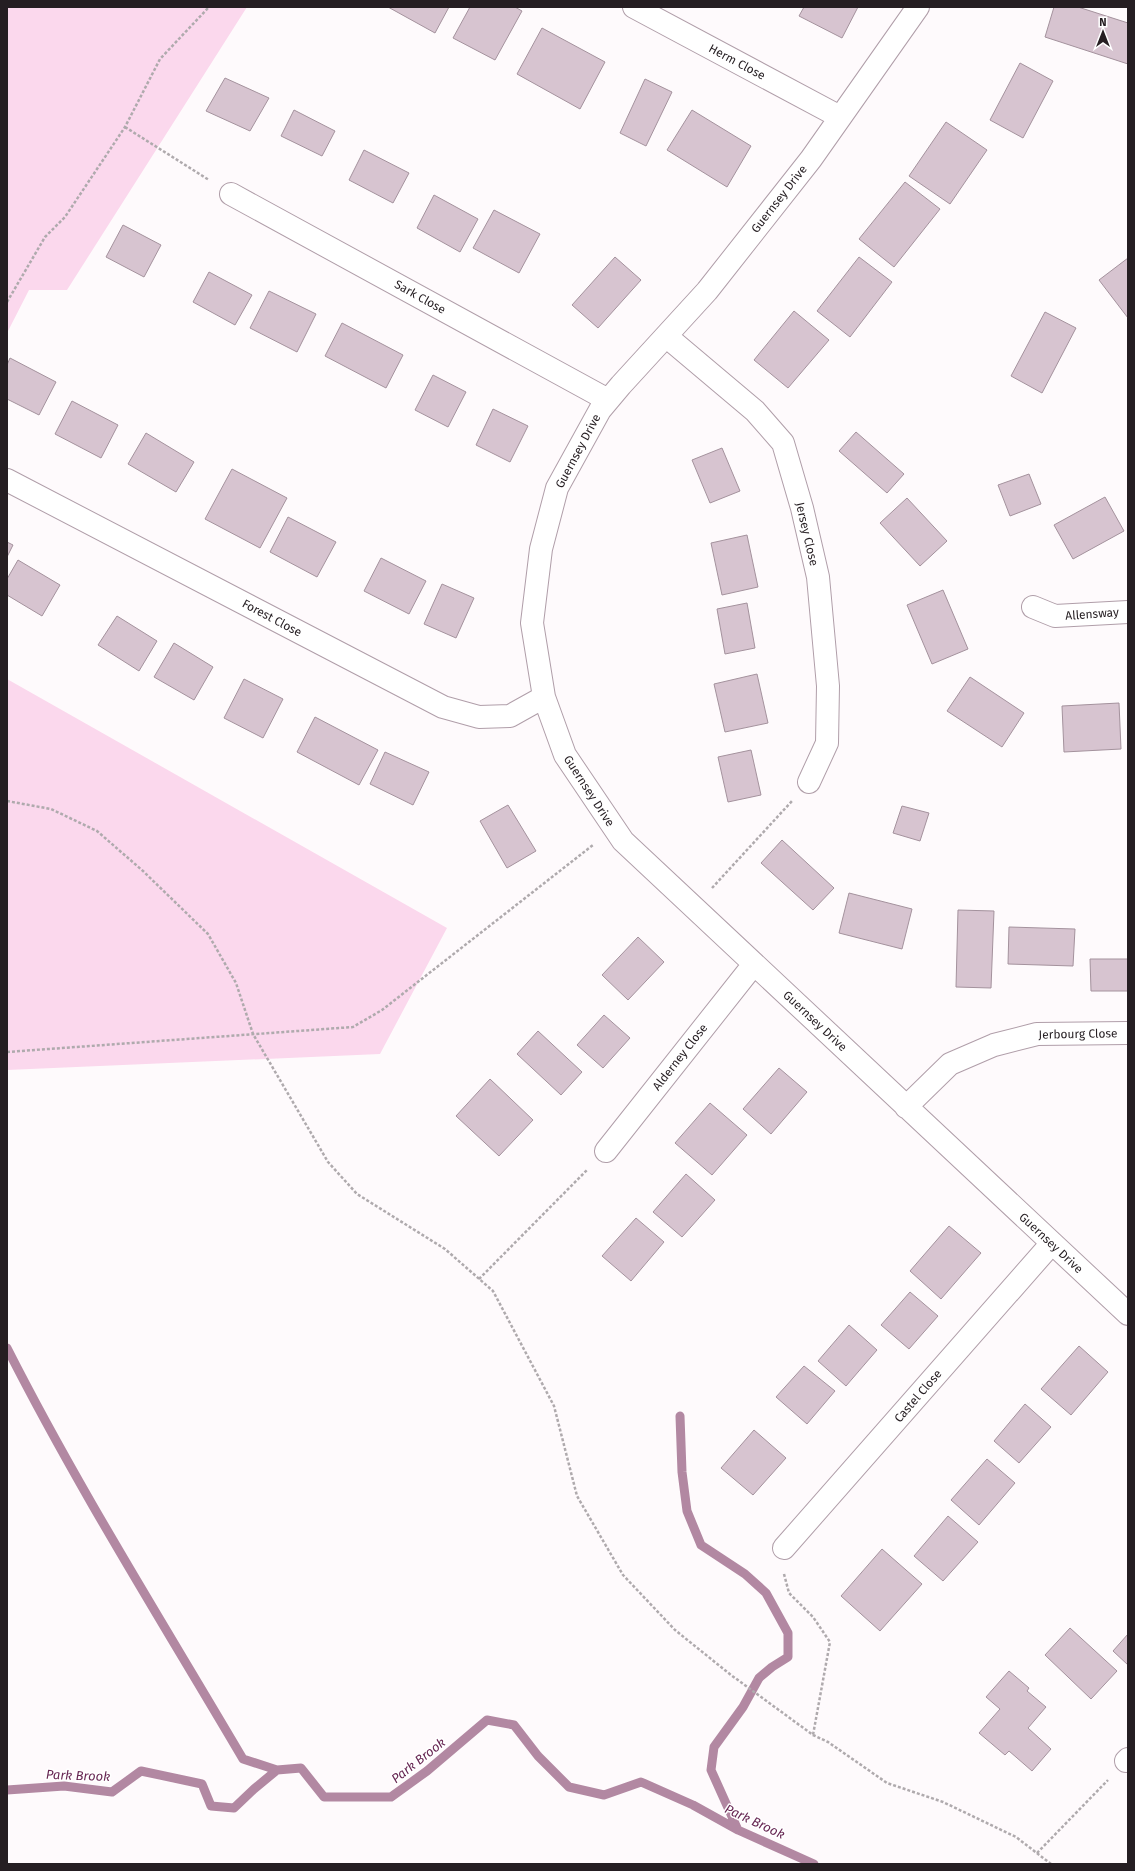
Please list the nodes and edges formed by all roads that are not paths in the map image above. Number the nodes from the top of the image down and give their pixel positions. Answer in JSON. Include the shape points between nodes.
{"nodes":[{"id":1,"x":634,"y":7,"type":"edge"},
{"id":2,"x":918,"y":7,"type":"edge"},
{"id":3,"x":840,"y":117,"type":"junction"},
{"id":4,"x":231,"y":194,"type":"road end"},
{"id":5,"x":666,"y":336,"type":"junction"},
{"id":6,"x":608,"y":400,"type":"junction"},
{"id":7,"x":7,"y":480,"type":"edge"},
{"id":8,"x":1033,"y":607,"type":"dead end"},
{"id":9,"x":1128,"y":612,"type":"edge"},
{"id":10,"x":544,"y":697,"type":"junction"},
{"id":11,"x":809,"y":782,"type":"road end"},
{"id":12,"x":754,"y":964,"type":"junction"},
{"id":13,"x":1128,"y":1033,"type":"edge"},
{"id":14,"x":906,"y":1107,"type":"junction"},
{"id":15,"x":606,"y":1151,"type":"road end"},
{"id":16,"x":1052,"y":1243,"type":"junction"},
{"id":17,"x":1128,"y":1314,"type":"edge"},
{"id":18,"x":784,"y":1548,"type":"road end"}],
"edges":[{"from":1,"to":3,"type":"street","name":"Herm Close"},
{"from":2,"to":3,"type":"street","name":"Guernsey Drive"},
{"from":3,"to":5,"type":"street","name":"Guernsey Drive","via":[[811,159],[717,278]]},
{"from":4,"to":6,"type":"street","name":"Sark Close"},
{"from":5,"to":6,"type":"street","name":"Guernsey Drive"},
{"from":5,"to":11,"type":"street","name":"Jersey Close","via":[[755,411],[783,443],[818,577],[828,686],[827,743]]},
{"from":6,"to":10,"type":"street","name":"Guernsey Drive","via":[[600,410],[558,488],[541,549],[532,623]]},
{"from":7,"to":10,"type":"street","name":"Forest Close","via":[[443,707],[479,717],[510,716]]},
{"from":8,"to":9,"type":"street","name":"Allensway","via":[[1055,616]]},
{"from":10,"to":12,"type":"street","name":"Guernsey Drive","via":[[565,755],[623,841]]},
{"from":12,"to":14,"type":"street","name":"Guernsey Drive"},
{"from":12,"to":15,"type":"street","name":"Alderney Close"},
{"from":13,"to":14,"type":"street","name":"Jerbourg Close","via":[[1037,1034],[994,1045],[950,1064]]},
{"from":14,"to":16,"type":"street","name":"Guernsey Drive"},
{"from":16,"to":17,"type":"street","name":"Guernsey Drive"},
{"from":16,"to":18,"type":"street","name":"Castel Close"}]}
